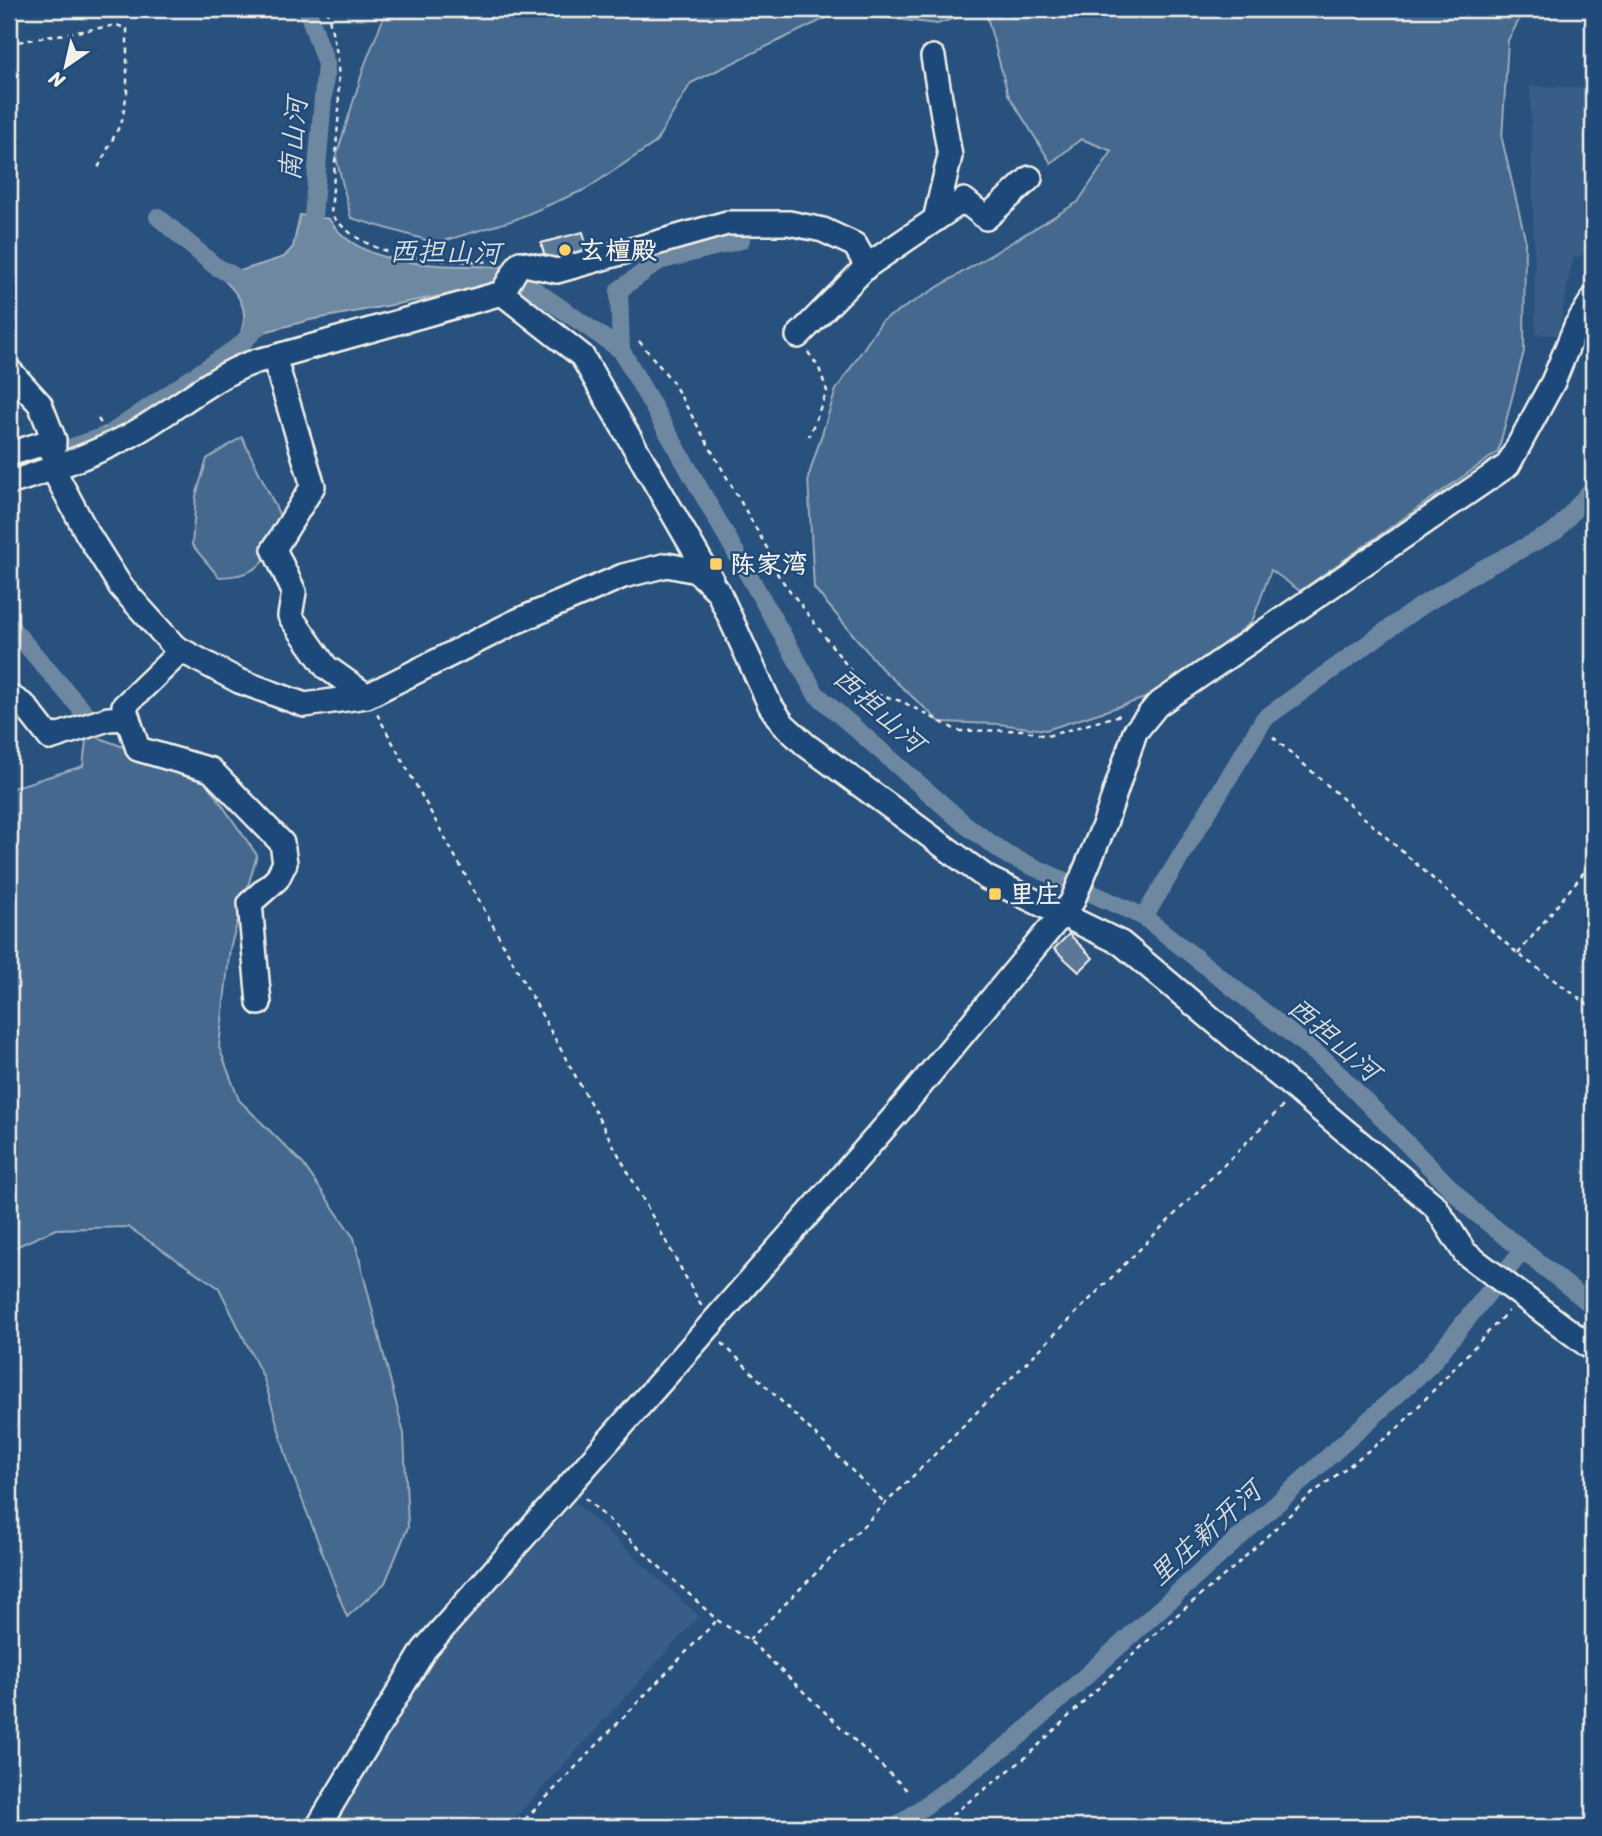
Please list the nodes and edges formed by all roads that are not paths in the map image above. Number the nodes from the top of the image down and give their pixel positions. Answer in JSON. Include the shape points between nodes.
{"nodes":[{"id":1,"x":933,"y":57,"type":"dead end"},
{"id":2,"x":1030,"y":178,"type":"dead end"},
{"id":3,"x":935,"y":220,"type":"junction"},
{"id":4,"x":867,"y":266,"type":"junction"},
{"id":5,"x":502,"y":293,"type":"junction"},
{"id":6,"x":1593,"y":299,"type":"edge"},
{"id":7,"x":798,"y":336,"type":"road end"},
{"id":8,"x":274,"y":357,"type":"junction"},
{"id":9,"x":9,"y":370,"type":"edge"},
{"id":10,"x":54,"y":440,"type":"junction"},
{"id":11,"x":9,"y":454,"type":"edge"},
{"id":12,"x":54,"y":469,"type":"junction"},
{"id":13,"x":9,"y":482,"type":"edge"},
{"id":14,"x":718,"y":591,"type":"junction"},
{"id":15,"x":181,"y":651,"type":"junction"},
{"id":16,"x":9,"y":696,"type":"edge"},
{"id":17,"x":367,"y":696,"type":"junction"},
{"id":18,"x":128,"y":718,"type":"junction"},
{"id":19,"x":1073,"y":899,"type":"junction"},
{"id":20,"x":258,"y":1003,"type":"dead end"},
{"id":21,"x":1593,"y":1349,"type":"edge"},
{"id":22,"x":318,"y":1827,"type":"edge"}],
"edges":[{"from":1,"to":3,"type":"street","via":[[950,156]]},
{"from":2,"to":3,"type":"street","via":[[986,218],[964,200]]},
{"from":3,"to":4,"type":"street"},
{"from":4,"to":5,"type":"street","via":[[855,245],[823,230],[789,223],[727,223],[557,271],[520,263]]},
{"from":4,"to":7,"type":"street"},
{"from":5,"to":8,"type":"street"},
{"from":5,"to":14,"type":"street","via":[[582,356]]},
{"from":6,"to":19,"type":"street","via":[[1508,465],[1157,705],[1135,732]]},
{"from":8,"to":12,"type":"street","via":[[250,361],[129,436]]},
{"from":8,"to":17,"type":"street","via":[[313,486],[274,549],[294,593],[290,616],[326,667]]},
{"from":9,"to":10,"type":"street","via":[[40,404]]},
{"from":10,"to":11,"type":"street"},
{"from":10,"to":12,"type":"street"},
{"from":12,"to":13,"type":"street"},
{"from":12,"to":15,"type":"street","via":[[121,587]]},
{"from":14,"to":17,"type":"street","via":[[697,571],[667,565],[623,576],[516,622]]},
{"from":14,"to":19,"type":"street","via":[[783,724],[976,871]]},
{"from":15,"to":17,"type":"street","via":[[239,681],[305,705]]},
{"from":15,"to":18,"type":"street","via":[[124,706]]},
{"from":16,"to":18,"type":"street","via":[[25,706],[50,738],[108,719]]},
{"from":18,"to":20,"type":"street","via":[[138,749],[211,770],[282,843],[285,863],[277,879],[250,903]]},
{"from":19,"to":21,"type":"street","via":[[1435,1206],[1465,1254]]},
{"from":19,"to":22,"type":"street","via":[[900,1110],[424,1650]]}]}
